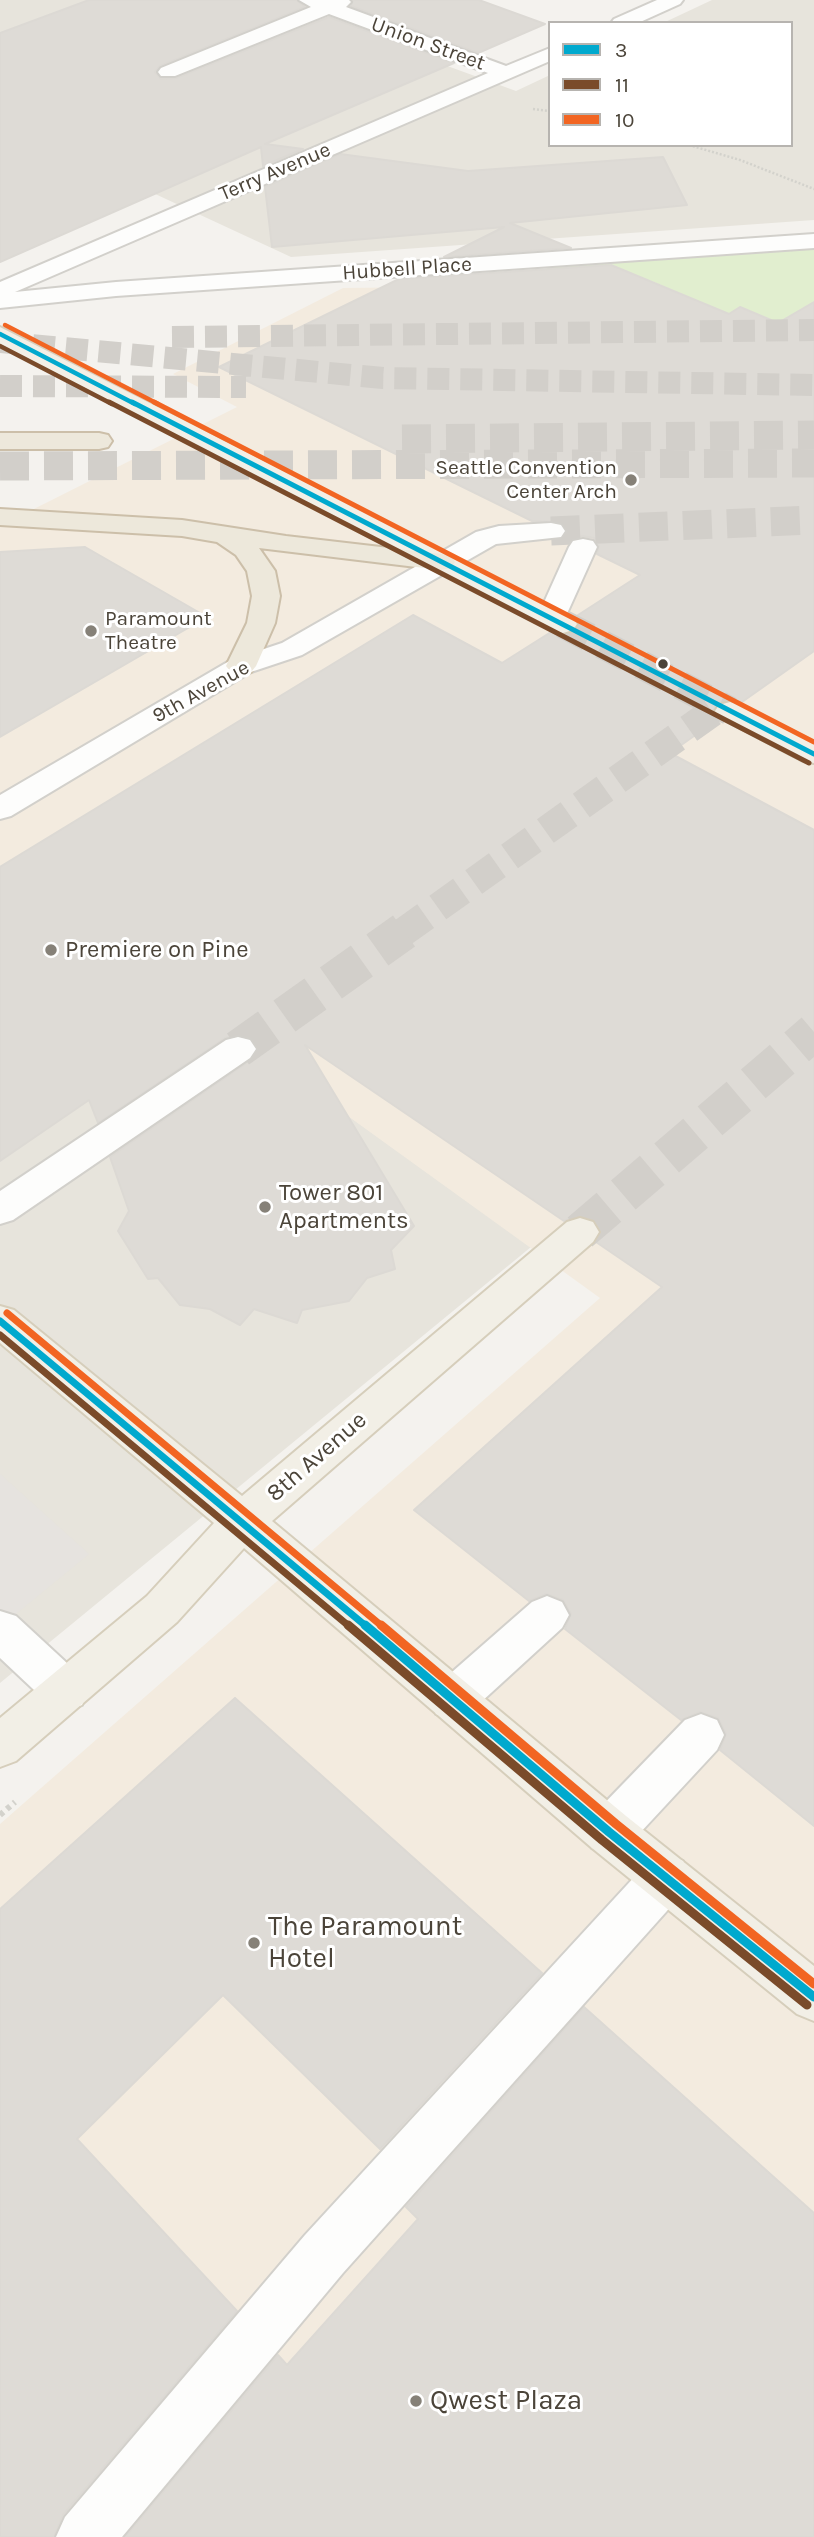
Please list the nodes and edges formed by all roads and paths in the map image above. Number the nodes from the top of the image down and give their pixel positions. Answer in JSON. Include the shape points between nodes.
{"nodes":[{"id":1,"x":309,"y":0,"type":"edge"},
{"id":2,"x":673,"y":0,"type":"edge"},
{"id":3,"x":337,"y":4,"type":"edge"},
{"id":4,"x":626,"y":21,"type":"edge"},
{"id":5,"x":548,"y":55,"type":"edge"},
{"id":6,"x":168,"y":72,"type":"dead end"},
{"id":7,"x":507,"y":73,"type":"junction"},
{"id":8,"x":696,"y":147,"type":"edge"},
{"id":9,"x":814,"y":188,"type":"edge"},
{"id":10,"x":814,"y":241,"type":"edge"},
{"id":11,"x":0,"y":290,"type":"edge"},
{"id":12,"x":0,"y":301,"type":"edge"},
{"id":13,"x":0,"y":334,"type":"edge"},
{"id":14,"x":0,"y":441,"type":"edge"},
{"id":15,"x":99,"y":441,"type":"dead end"},
{"id":16,"x":0,"y":517,"type":"edge"},
{"id":17,"x":551,"y":531,"type":"tunnel mouth"},
{"id":18,"x":223,"y":533,"type":"junction"},
{"id":19,"x":583,"y":547,"type":"dead end"},
{"id":20,"x":441,"y":562,"type":"junction"},
{"id":21,"x":557,"y":621,"type":"joint"},
{"id":22,"x":241,"y":666,"type":"junction"},
{"id":23,"x":730,"y":711,"type":"tunnel mouth"},
{"id":24,"x":814,"y":754,"type":"edge"},
{"id":25,"x":0,"y":809,"type":"edge"},
{"id":26,"x":238,"y":1049,"type":"tunnel mouth"},
{"id":27,"x":0,"y":1210,"type":"edge"},
{"id":28,"x":580,"y":1232,"type":"tunnel mouth"},
{"id":29,"x":0,"y":1321,"type":"edge"},
{"id":30,"x":242,"y":1521,"type":"junction"},
{"id":31,"x":547,"y":1615,"type":"dead end"},
{"id":32,"x":0,"y":1630,"type":"edge"},
{"id":33,"x":66,"y":1691,"type":"junction"},
{"id":34,"x":452,"y":1700,"type":"junction"},
{"id":35,"x":701,"y":1735,"type":"dead end"},
{"id":36,"x":0,"y":1746,"type":"edge"},
{"id":37,"x":609,"y":1832,"type":"junction"},
{"id":38,"x":666,"y":1877,"type":"junction"},
{"id":39,"x":814,"y":1997,"type":"edge"},
{"id":40,"x":85,"y":2537,"type":"edge"}],
"edges":[{"from":1,"to":3,"type":"street","name":"Union Street"},
{"from":2,"to":4,"type":"street"},
{"from":3,"to":6,"type":"street"},
{"from":3,"to":7,"type":"street","name":"Union Street"},
{"from":5,"to":7,"type":"street","name":"Terry Avenue"},
{"from":7,"to":11,"type":"street","name":"Terry Avenue"},
{"from":8,"to":9,"type":"path"},
{"from":10,"to":12,"type":"street","name":"Hubbell Place"},
{"from":13,"to":20,"type":"main road"},
{"from":14,"to":15,"type":"highway"},
{"from":16,"to":18,"type":"highway"},
{"from":17,"to":20,"type":"street","name":"9th Avenue","via":[[492,536]]},
{"from":18,"to":20,"type":"highway"},
{"from":18,"to":22,"type":"highway","via":[[246,550],[261,571],[266,596],[261,623]]},
{"from":19,"to":21,"type":"street"},
{"from":20,"to":21,"type":"main road"},
{"from":20,"to":22,"type":"street","name":"9th Avenue","via":[[292,649]]},
{"from":22,"to":25,"type":"street","name":"9th Avenue"},
{"from":23,"to":24,"type":"main road"},
{"from":26,"to":27,"type":"street"},
{"from":28,"to":30,"type":"main road","name":"8th Avenue"},
{"from":29,"to":30,"type":"main road"},
{"from":30,"to":33,"type":"main road","name":"8th Avenue","via":[[162,1609]]},
{"from":30,"to":34,"type":"main road"},
{"from":31,"to":34,"type":"street"},
{"from":32,"to":33,"type":"street"},
{"from":33,"to":36,"type":"main road","name":"8th Avenue"},
{"from":34,"to":37,"type":"main road"},
{"from":35,"to":37,"type":"street"},
{"from":37,"to":38,"type":"main road"},
{"from":38,"to":39,"type":"main road"},
{"from":38,"to":40,"type":"street","via":[[324,2254]]}]}
